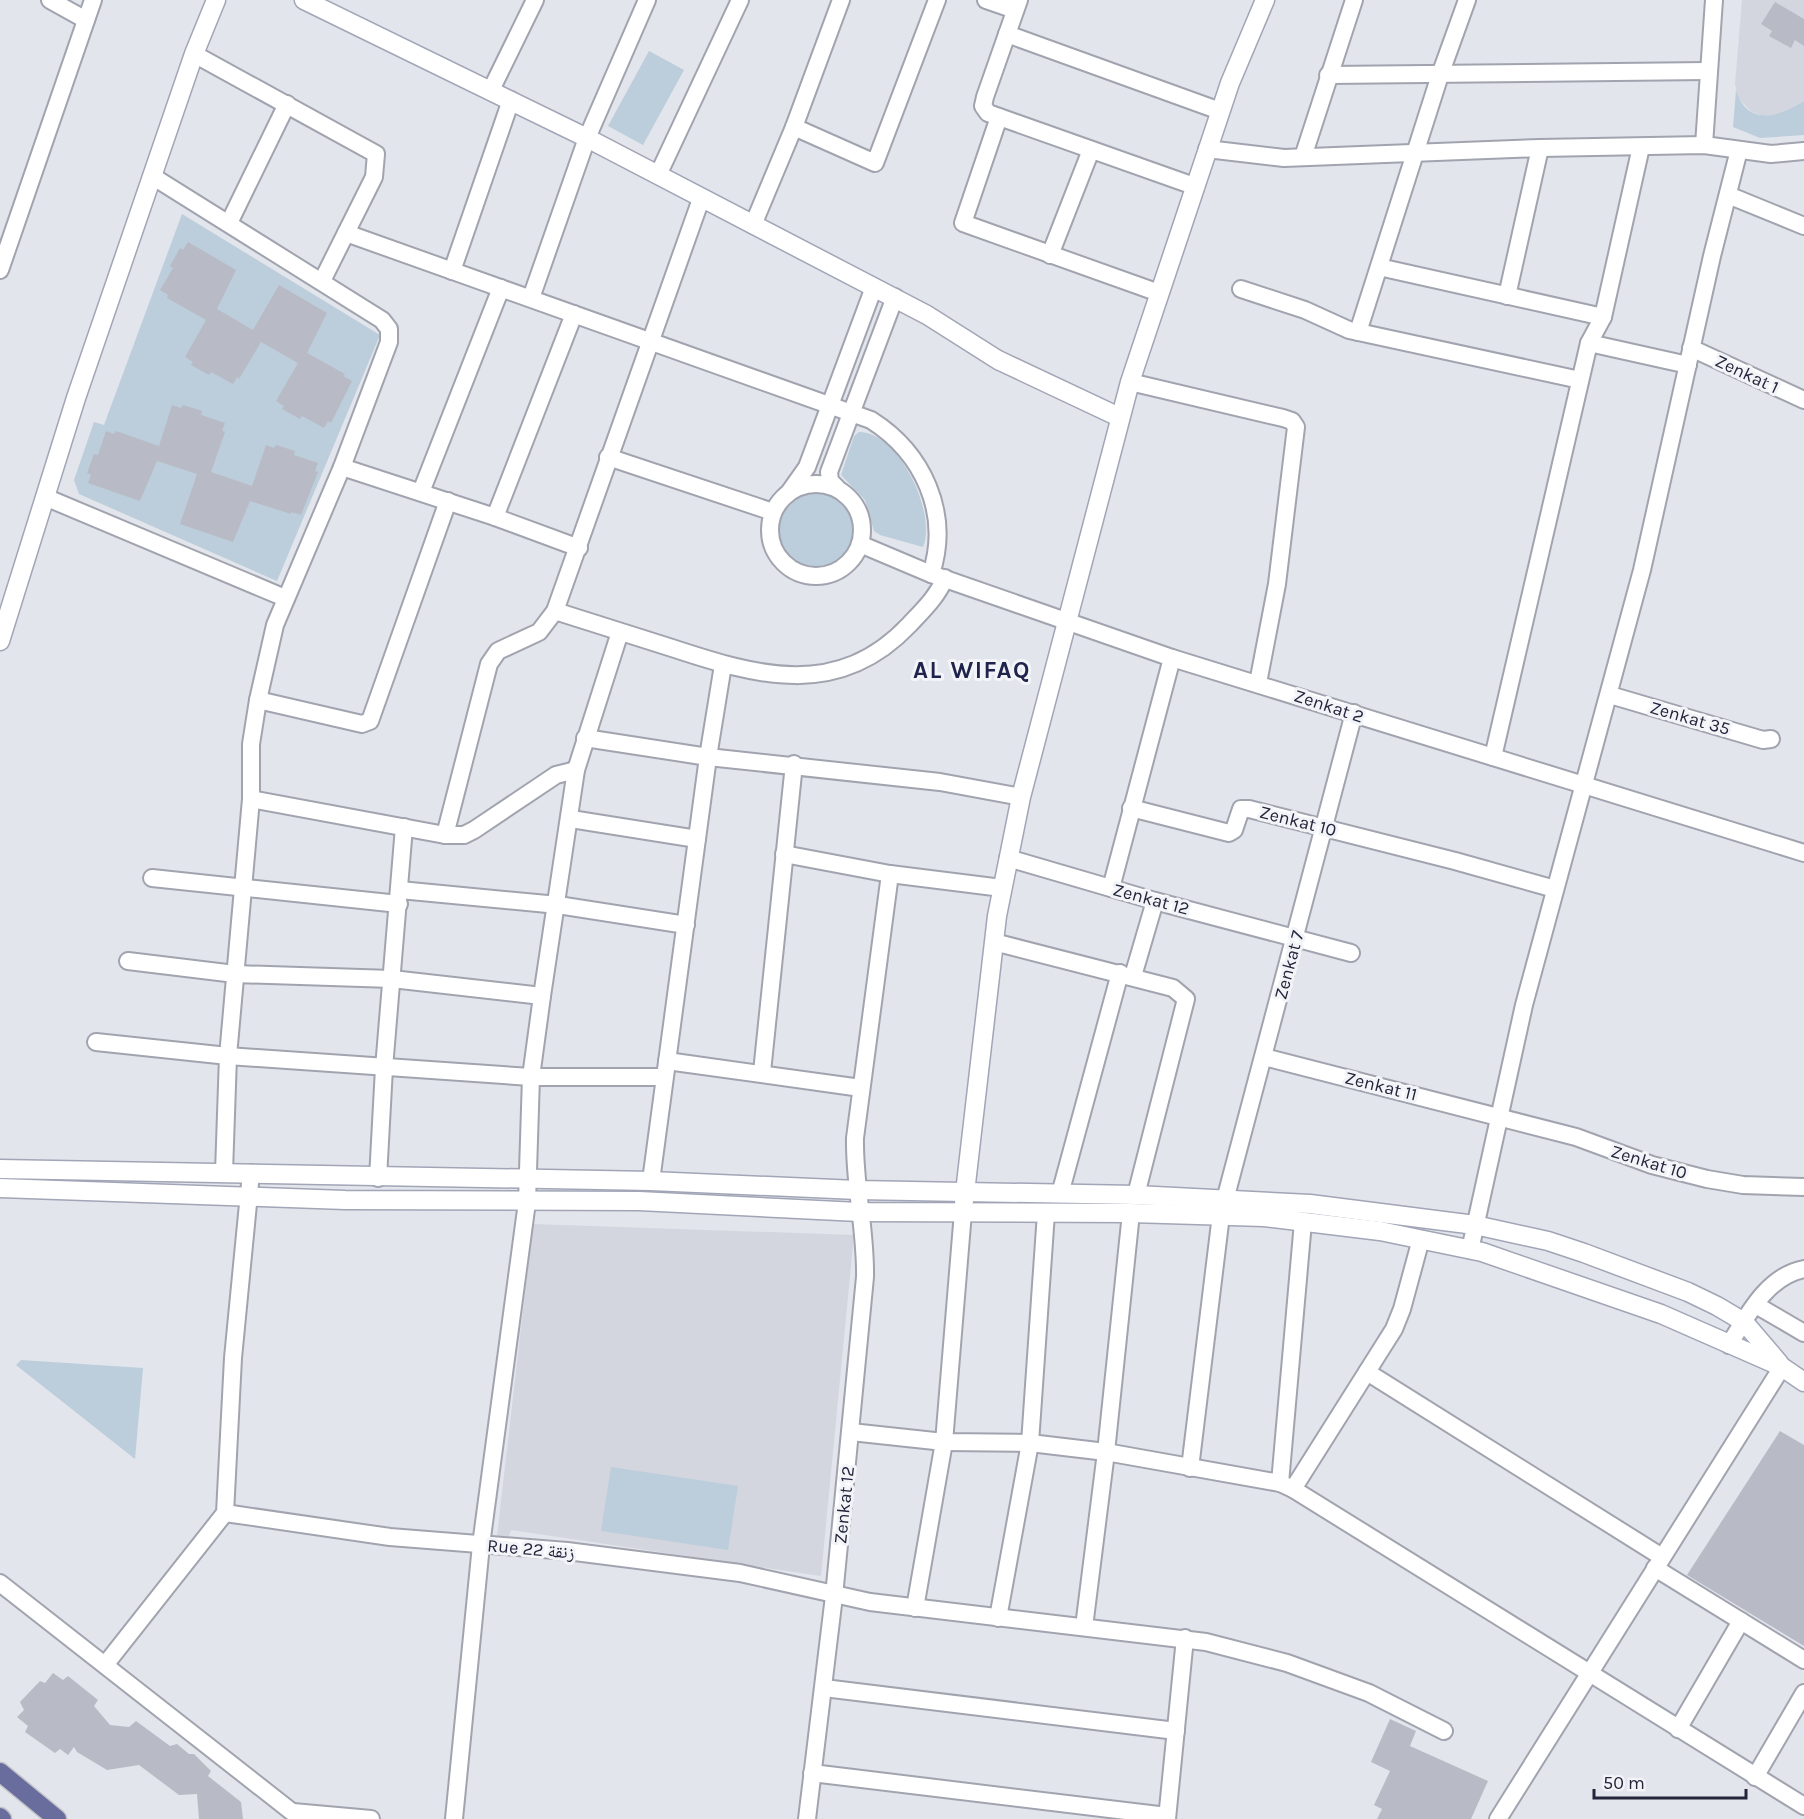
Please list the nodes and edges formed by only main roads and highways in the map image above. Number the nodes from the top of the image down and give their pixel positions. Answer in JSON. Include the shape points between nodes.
{"nodes":[{"id":1,"x":0,"y":1772,"type":"edge"},
{"id":2,"x":57,"y":1819,"type":"edge"}],
"edges":[{"from":1,"to":2,"type":"main road"}]}
